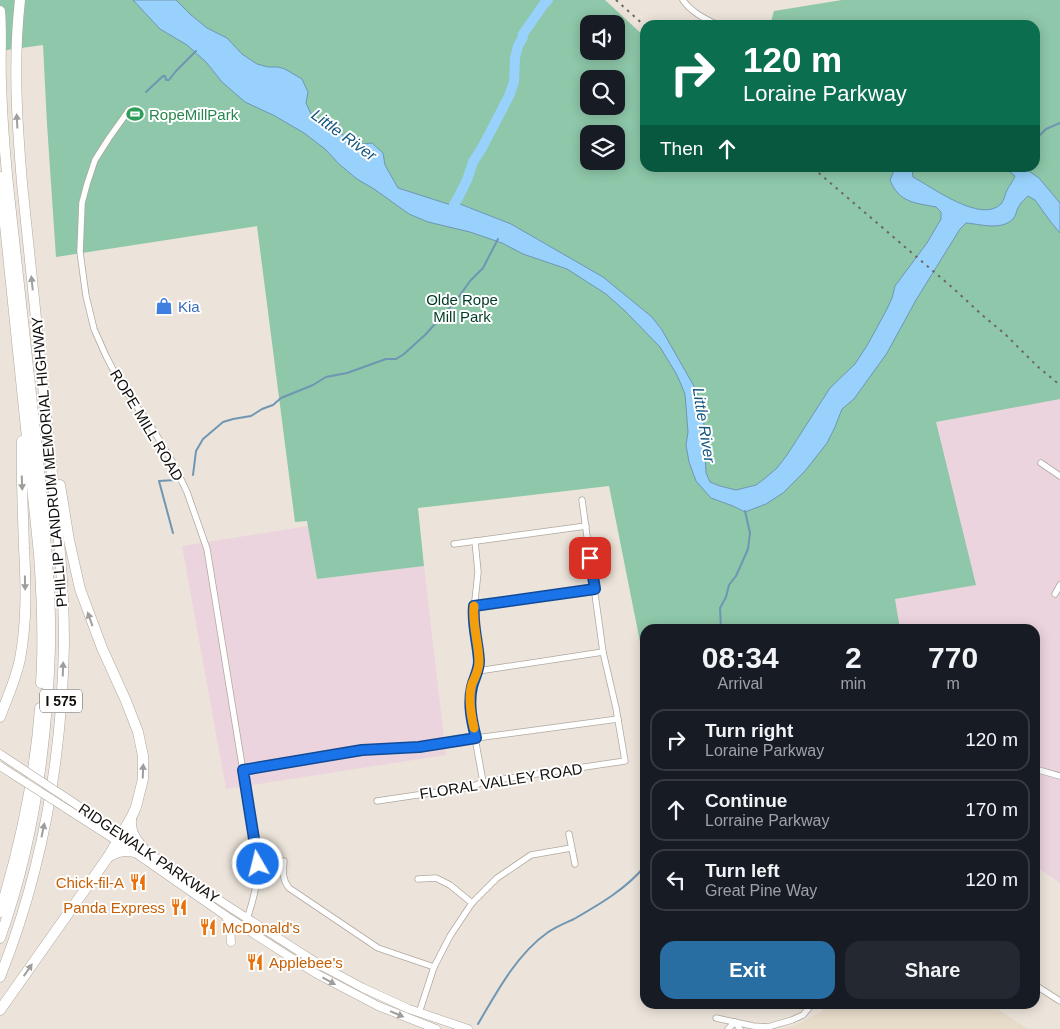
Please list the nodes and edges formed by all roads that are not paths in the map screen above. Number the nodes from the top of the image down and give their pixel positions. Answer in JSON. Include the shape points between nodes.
{"nodes":[{"id":1,"x":20,"y":0,"type":"edge"},
{"id":2,"x":683,"y":0,"type":"edge"},
{"id":3,"x":0,"y":10,"type":"edge"},
{"id":4,"x":708,"y":20,"type":"edge"},
{"id":5,"x":130,"y":110,"type":"dead end"},
{"id":6,"x":0,"y":177,"type":"edge"},
{"id":7,"x":23,"y":400,"type":"junction"},
{"id":8,"x":46,"y":418,"type":"junction"},
{"id":9,"x":1042,"y":463,"type":"dead end"},
{"id":10,"x":1060,"y":476,"type":"edge"},
{"id":11,"x":582,"y":500,"type":"dead end"},
{"id":12,"x":586,"y":526,"type":"junction"},
{"id":13,"x":475,"y":541,"type":"junction"},
{"id":14,"x":454,"y":544,"type":"dead end"},
{"id":15,"x":1060,"y":585,"type":"edge"},
{"id":16,"x":595,"y":589,"type":"junction"},
{"id":17,"x":1055,"y":594,"type":"dead end"},
{"id":18,"x":474,"y":606,"type":"junction"},
{"id":19,"x":604,"y":652,"type":"junction"},
{"id":20,"x":478,"y":671,"type":"junction"},
{"id":21,"x":0,"y":717,"type":"edge"},
{"id":22,"x":618,"y":719,"type":"junction"},
{"id":23,"x":476,"y":738,"type":"junction"},
{"id":24,"x":0,"y":754,"type":"edge"},
{"id":25,"x":0,"y":766,"type":"edge"},
{"id":26,"x":243,"y":770,"type":"junction"},
{"id":27,"x":1040,"y":770,"type":"edge"},
{"id":28,"x":1060,"y":776,"type":"edge"},
{"id":29,"x":483,"y":782,"type":"junction"},
{"id":30,"x":377,"y":801,"type":"dead end"},
{"id":31,"x":131,"y":818,"type":"junction"},
{"id":32,"x":570,"y":834,"type":"dead end"},
{"id":33,"x":119,"y":838,"type":"junction"},
{"id":34,"x":571,"y":848,"type":"junction"},
{"id":35,"x":39,"y":850,"type":"junction"},
{"id":36,"x":138,"y":850,"type":"junction"},
{"id":37,"x":108,"y":857,"type":"junction"},
{"id":38,"x":284,"y":862,"type":"dead end"},
{"id":39,"x":575,"y":864,"type":"dead end"},
{"id":40,"x":418,"y":879,"type":"dead end"},
{"id":41,"x":472,"y":903,"type":"junction"},
{"id":42,"x":0,"y":912,"type":"edge"},
{"id":43,"x":226,"y":916,"type":"junction"},
{"id":44,"x":247,"y":918,"type":"junction"},
{"id":45,"x":244,"y":927,"type":"junction"},
{"id":46,"x":0,"y":938,"type":"edge"},
{"id":47,"x":231,"y":942,"type":"dead end"},
{"id":48,"x":0,"y":959,"type":"edge"},
{"id":49,"x":434,"y":967,"type":"junction"},
{"id":50,"x":0,"y":977,"type":"edge"},
{"id":51,"x":1040,"y":988,"type":"edge"},
{"id":52,"x":1060,"y":1002,"type":"edge"},
{"id":53,"x":808,"y":1009,"type":"edge"},
{"id":54,"x":0,"y":1010,"type":"edge"},
{"id":55,"x":420,"y":1014,"type":"junction"},
{"id":56,"x":716,"y":1018,"type":"dead end"},
{"id":57,"x":735,"y":1022,"type":"junction"},
{"id":58,"x":414,"y":1025,"type":"edge"},
{"id":59,"x":436,"y":1029,"type":"edge"},
{"id":60,"x":468,"y":1029,"type":"edge"},
{"id":61,"x":728,"y":1029,"type":"edge"},
{"id":62,"x":740,"y":1029,"type":"edge"}],
"edges":[{"from":8,"to":1,"type":"highway","name":"PHILLIP LANDRUM MEMORIAL HIGHWAY","number":"I 575","one_way":true,"via":[[17,128],[15,68]]},
{"from":2,"to":4,"type":"street"},
{"from":3,"to":46,"type":"highway","via":[[3,127],[45,533],[50,621],[46,719],[37,792],[22,866]]},
{"from":5,"to":26,"type":"street","name":"ROPE MILL ROAD","via":[[96,160],[82,203],[80,252],[86,296],[94,328],[106,356],[120,383],[174,463],[199,523],[207,549]]},
{"from":6,"to":7,"type":"highway","name":"PHILLIP LANDRUM MEMORIAL HIGHWAY","number":"I 575"},
{"from":7,"to":21,"type":"highway","one_way":true,"via":[[21,465],[25,620],[20,658]]},
{"from":7,"to":42,"type":"highway","name":"PHILLIP LANDRUM MEMORIAL HIGHWAY","number":"I 575","via":[[39,554],[42,680],[37,740],[26,806],[16,859]]},
{"from":31,"to":8,"type":"highway","one_way":true,"via":[[143,779],[141,742],[80,589]]},
{"from":35,"to":8,"type":"highway","name":"PHILLIP LANDRUM MEMORIAL HIGHWAY","number":"I 575","one_way":true,"via":[[56,757],[64,642],[62,573]]},
{"from":9,"to":10,"type":"street"},
{"from":11,"to":12,"type":"street"},
{"from":12,"to":13,"type":"street"},
{"from":12,"to":16,"type":"street"},
{"from":13,"to":14,"type":"street"},
{"from":13,"to":18,"type":"street","via":[[478,572]]},
{"from":15,"to":17,"type":"street"},
{"from":16,"to":18,"type":"street"},
{"from":16,"to":19,"type":"street"},
{"from":18,"to":20,"type":"street"},
{"from":19,"to":20,"type":"street"},
{"from":19,"to":22,"type":"street"},
{"from":20,"to":23,"type":"street","via":[[471,699]]},
{"from":22,"to":23,"type":"street"},
{"from":22,"to":29,"type":"street","name":"FLORAL VALLEY ROAD","via":[[625,761]]},
{"from":23,"to":26,"type":"street","via":[[419,747],[362,750]]},
{"from":23,"to":29,"type":"street"},
{"from":24,"to":33,"type":"main road","name":"RIDGEWALK PARKWAY","bridge":true},
{"from":25,"to":33,"type":"main road","name":"RIDGEWALK PARKWAY","bridge":true},
{"from":26,"to":44,"type":"street","name":"ROPE MILL ROAD","via":[[258,864],[257,883]]},
{"from":27,"to":28,"type":"street"},
{"from":29,"to":30,"type":"street","name":"FLORAL VALLEY ROAD","via":[[471,787]]},
{"from":31,"to":33,"type":"highway"},
{"from":31,"to":36,"type":"highway"},
{"from":32,"to":34,"type":"street"},
{"from":33,"to":36,"type":"main road","name":"RIDGEWALK PARKWAY"},
{"from":33,"to":37,"type":"highway"},
{"from":34,"to":39,"type":"street"},
{"from":34,"to":41,"type":"street","via":[[531,855],[497,878]]},
{"from":35,"to":48,"type":"highway"},
{"from":35,"to":50,"type":"highway","name":"PHILLIP LANDRUM MEMORIAL HIGHWAY","number":"I 575"},
{"from":36,"to":37,"type":"highway","via":[[121,851]]},
{"from":36,"to":43,"type":"main road","name":"RIDGEWALK PARKWAY"},
{"from":36,"to":44,"type":"main road","name":"RIDGEWALK PARKWAY"},
{"from":54,"to":37,"type":"highway","one_way":true},
{"from":38,"to":49,"type":"street","via":[[283,874],[289,888],[378,948]]},
{"from":40,"to":41,"type":"street","via":[[436,878]]},
{"from":41,"to":49,"type":"street"},
{"from":43,"to":45,"type":"main road","name":"RIDGEWALK PARKWAY"},
{"from":43,"to":47,"type":"main road"},
{"from":44,"to":45,"type":"street","name":"ROPE MILL ROAD"},
{"from":44,"to":55,"type":"main road","name":"RIDGEWALK PARKWAY","via":[[342,977]]},
{"from":45,"to":58,"type":"main road","name":"RIDGEWALK PARKWAY","one_way":true,"via":[[330,982]]},
{"from":49,"to":55,"type":"street"},
{"from":51,"to":52,"type":"street"},
{"from":53,"to":57,"type":"street","via":[[792,1020],[774,1026]]},
{"from":55,"to":58,"type":"main road"},
{"from":55,"to":60,"type":"main road","name":"RIDGEWALK PARKWAY"},
{"from":56,"to":57,"type":"street"},
{"from":57,"to":61,"type":"street"},
{"from":57,"to":62,"type":"street"},
{"from":58,"to":59,"type":"main road","name":"RIDGEWALK PARKWAY"}]}
